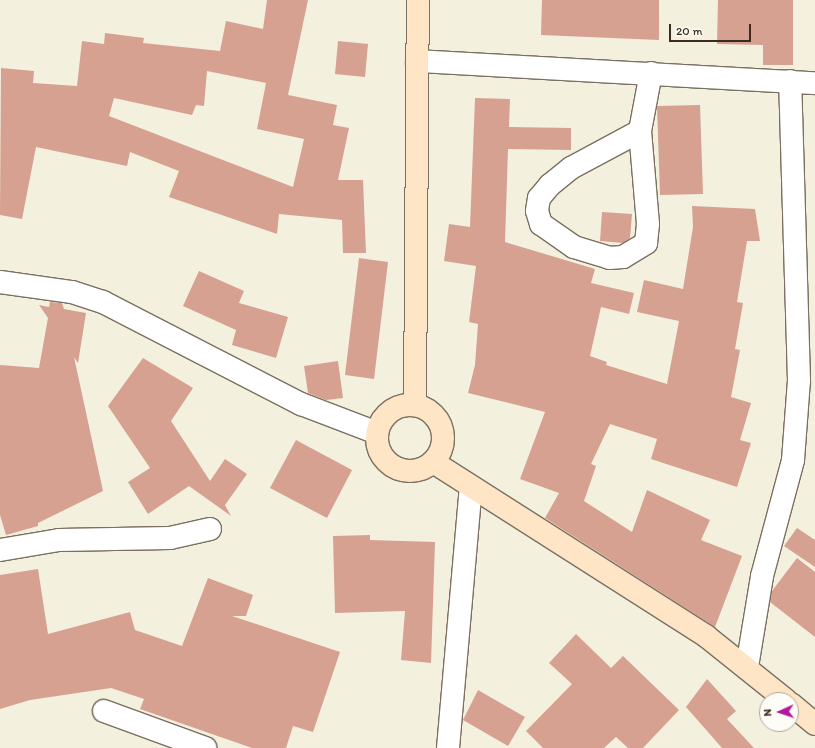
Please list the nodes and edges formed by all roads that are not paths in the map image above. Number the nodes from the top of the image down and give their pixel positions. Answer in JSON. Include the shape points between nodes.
{"nodes":[{"id":1,"x":418,"y":0,"type":"edge"},
{"id":2,"x":417,"y":61,"type":"junction"},
{"id":3,"x":651,"y":73,"type":"junction"},
{"id":4,"x":790,"y":81,"type":"junction"},
{"id":5,"x":815,"y":83,"type":"edge"},
{"id":6,"x":640,"y":131,"type":"junction"},
{"id":7,"x":0,"y":282,"type":"edge"},
{"id":8,"x":415,"y":404,"type":"junction"},
{"id":9,"x":377,"y":433,"type":"junction"},
{"id":10,"x":433,"y":462,"type":"junction"},
{"id":11,"x":471,"y":487,"type":"junction"},
{"id":12,"x":210,"y":529,"type":"dead end"},
{"id":13,"x":0,"y":550,"type":"edge"},
{"id":14,"x":747,"y":667,"type":"junction"},
{"id":15,"x":777,"y":692,"type":"edge"},
{"id":16,"x":104,"y":711,"type":"dead end"},
{"id":17,"x":799,"y":711,"type":"edge"},
{"id":18,"x":815,"y":724,"type":"edge"},
{"id":19,"x":205,"y":748,"type":"edge"},
{"id":20,"x":448,"y":748,"type":"edge"}],
"edges":[{"from":1,"to":2,"type":"street"},
{"from":2,"to":3,"type":"street"},
{"from":2,"to":8,"type":"street"},
{"from":3,"to":4,"type":"street"},
{"from":3,"to":6,"type":"street"},
{"from":4,"to":5,"type":"street"},
{"from":4,"to":14,"type":"street","via":[[799,380],[794,460],[762,576]]},
{"from":6,"to":6,"type":"street","via":[[648,224],[646,243],[638,251],[624,258],[594,254],[556,238],[541,224],[537,211],[539,198],[571,168]]},
{"from":7,"to":9,"type":"street","via":[[72,292],[103,302],[301,404]]},
{"from":8,"to":9,"type":"street","via":[[390,411]]},
{"from":8,"to":10,"type":"street","via":[[429,410],[439,421],[443,435],[442,450]]},
{"from":9,"to":10,"type":"street","via":[[378,447],[395,468],[422,470]]},
{"from":10,"to":11,"type":"street"},
{"from":11,"to":14,"type":"street","via":[[706,636]]},
{"from":11,"to":20,"type":"street"},
{"from":12,"to":13,"type":"street","via":[[170,538],[59,540]]},
{"from":14,"to":15,"type":"street"},
{"from":16,"to":19,"type":"street"},
{"from":17,"to":18,"type":"street"}]}
